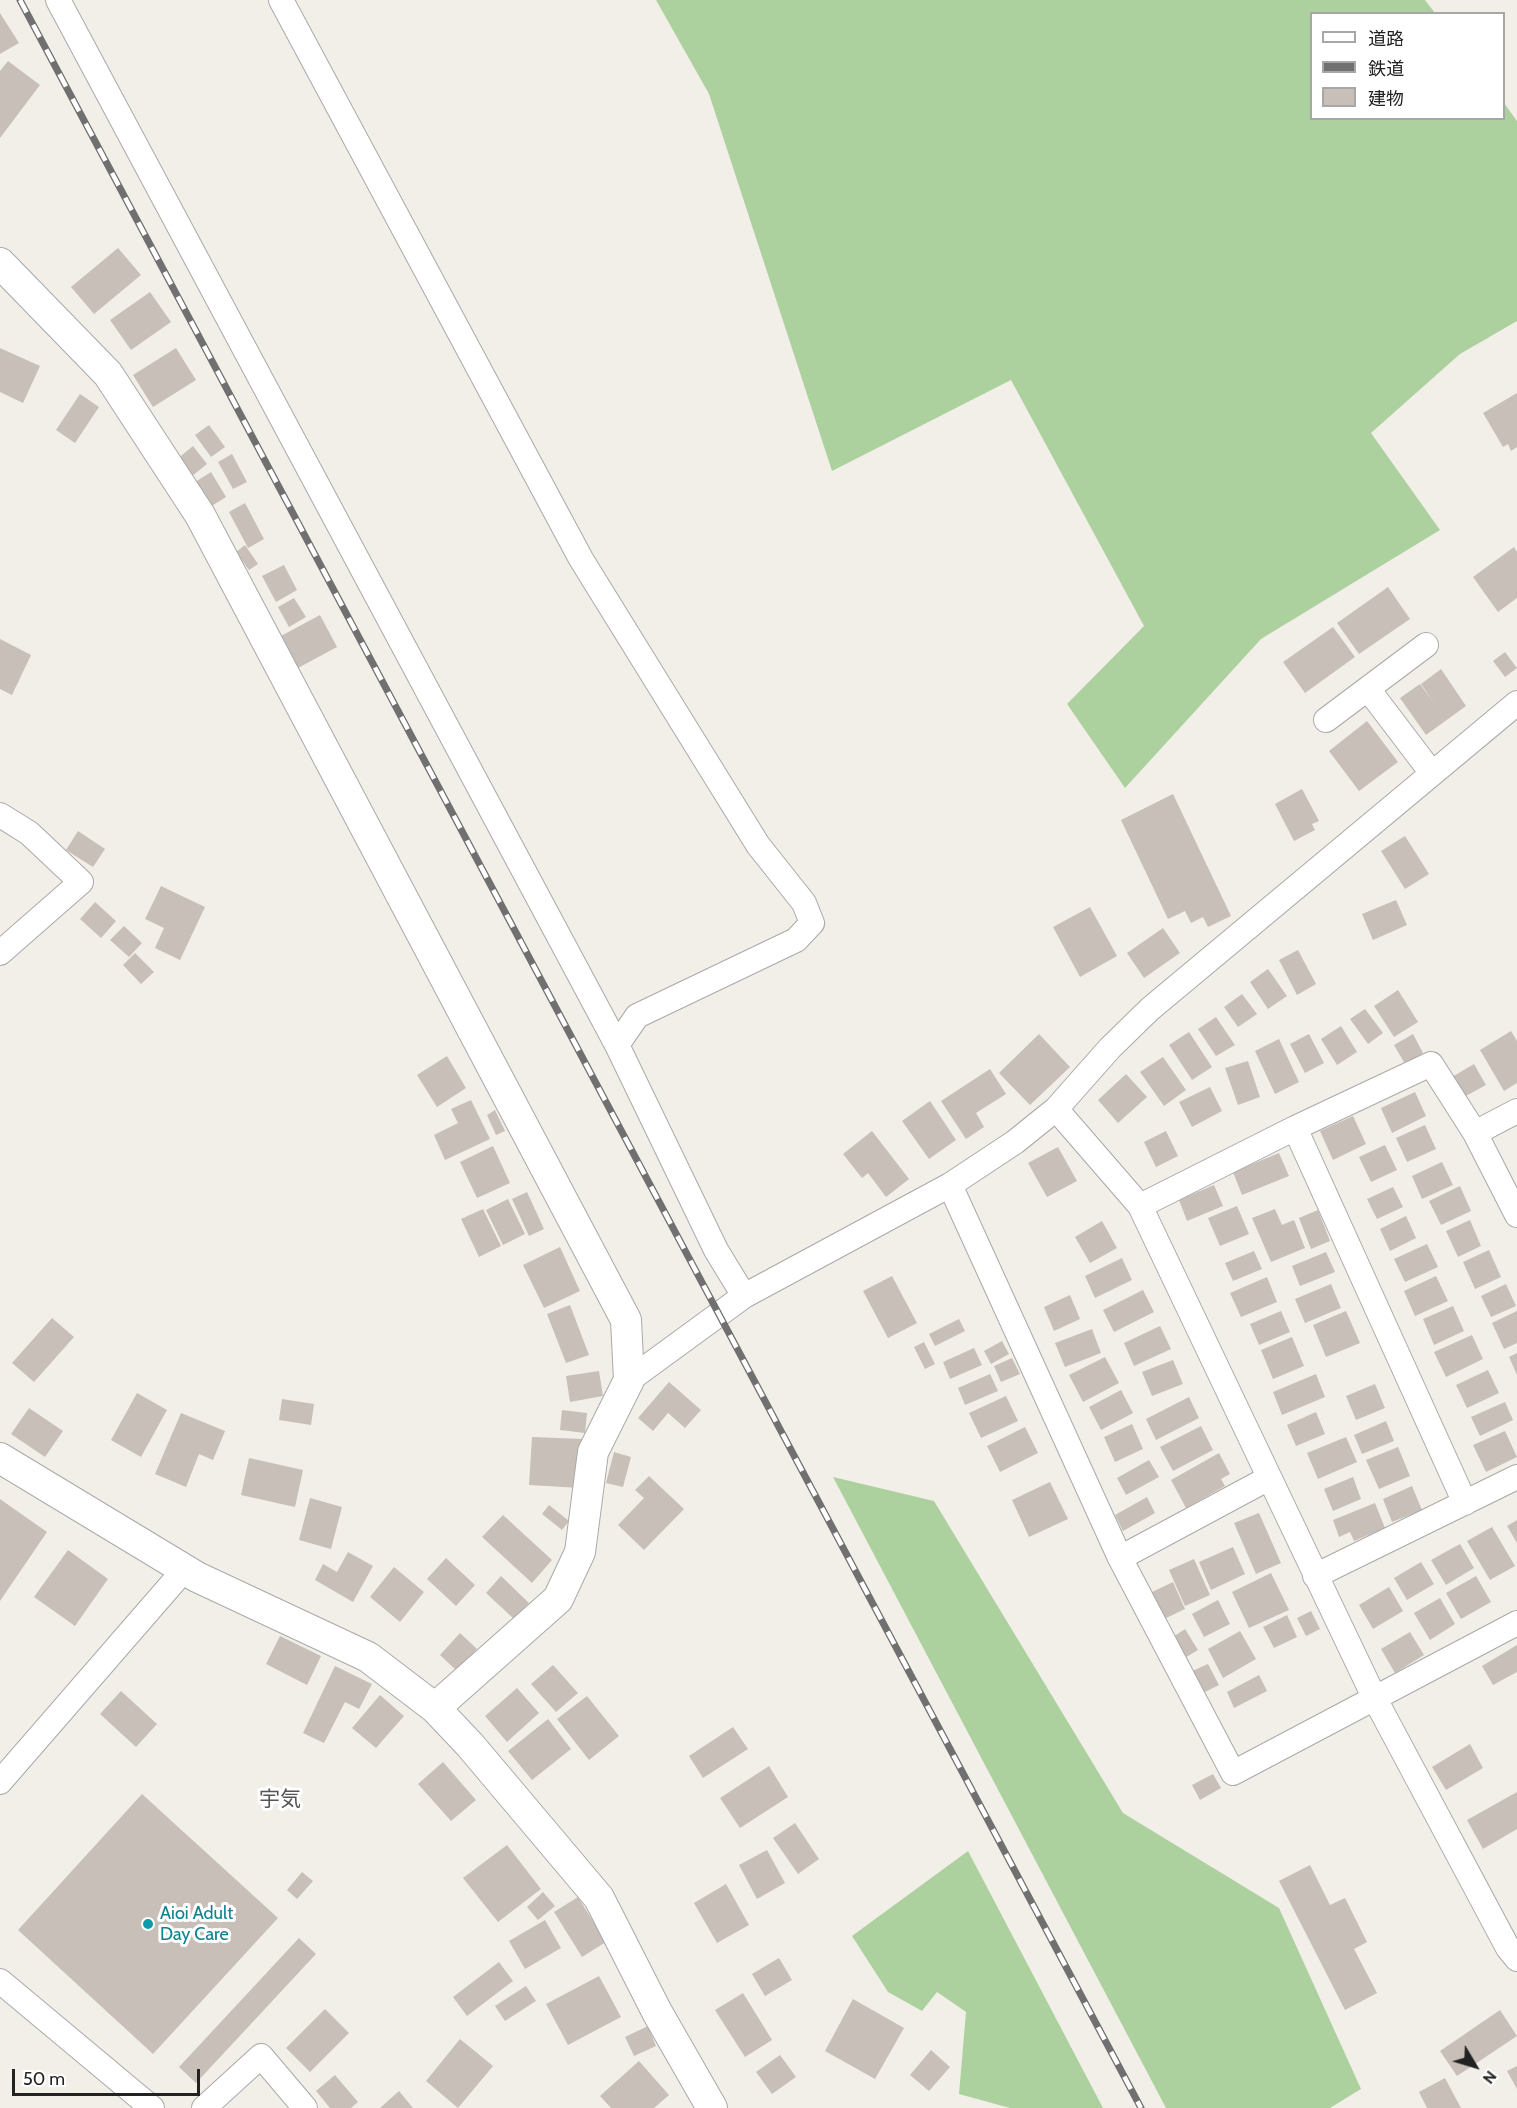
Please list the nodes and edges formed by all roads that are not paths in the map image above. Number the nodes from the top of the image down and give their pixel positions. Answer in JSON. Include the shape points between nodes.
{"nodes":[{"id":1,"x":58,"y":0,"type":"edge"},
{"id":2,"x":281,"y":0,"type":"edge"},
{"id":3,"x":0,"y":263,"type":"edge"},
{"id":4,"x":1426,"y":645,"type":"dead end"},
{"id":5,"x":1368,"y":689,"type":"junction"},
{"id":6,"x":1517,"y":703,"type":"edge"},
{"id":7,"x":1326,"y":720,"type":"dead end"},
{"id":8,"x":1431,"y":772,"type":"junction"},
{"id":9,"x":0,"y":815,"type":"edge"},
{"id":10,"x":0,"y":953,"type":"edge"},
{"id":11,"x":616,"y":1045,"type":"junction"},
{"id":12,"x":1056,"y":1109,"type":"junction"},
{"id":13,"x":1517,"y":1111,"type":"edge"},
{"id":14,"x":1295,"y":1128,"type":"junction"},
{"id":15,"x":1475,"y":1133,"type":"junction"},
{"id":16,"x":950,"y":1185,"type":"junction"},
{"id":17,"x":1140,"y":1206,"type":"junction"},
{"id":18,"x":1517,"y":1215,"type":"edge"},
{"id":19,"x":744,"y":1296,"type":"junction"},
{"id":20,"x":629,"y":1380,"type":"junction"},
{"id":21,"x":0,"y":1458,"type":"edge"},
{"id":22,"x":1517,"y":1477,"type":"edge"},
{"id":23,"x":1269,"y":1478,"type":"junction"},
{"id":24,"x":1465,"y":1503,"type":"junction"},
{"id":25,"x":1120,"y":1558,"type":"junction"},
{"id":26,"x":184,"y":1570,"type":"junction"},
{"id":27,"x":1315,"y":1576,"type":"junction"},
{"id":28,"x":1517,"y":1623,"type":"edge"},
{"id":29,"x":1374,"y":1697,"type":"junction"},
{"id":30,"x":435,"y":1708,"type":"junction"},
{"id":31,"x":0,"y":1782,"type":"edge"},
{"id":32,"x":1517,"y":1959,"type":"edge"},
{"id":33,"x":0,"y":1981,"type":"edge"},
{"id":34,"x":152,"y":2108,"type":"edge"},
{"id":35,"x":204,"y":2108,"type":"edge"},
{"id":36,"x":305,"y":2108,"type":"edge"},
{"id":37,"x":712,"y":2108,"type":"edge"}],
"edges":[{"from":1,"to":11,"type":"street"},
{"from":2,"to":11,"type":"street","via":[[581,559],[758,845],[804,903],[812,923],[796,940],[637,1016]]},
{"from":3,"to":20,"type":"street","via":[[108,374],[200,515],[626,1320]]},
{"from":4,"to":5,"type":"street"},
{"from":5,"to":7,"type":"street"},
{"from":5,"to":8,"type":"street"},
{"from":6,"to":8,"type":"street"},
{"from":8,"to":12,"type":"street","via":[[1150,1009]]},
{"from":9,"to":10,"type":"street","via":[[29,833],[81,882]]},
{"from":11,"to":19,"type":"street","via":[[716,1250]]},
{"from":12,"to":16,"type":"street"},
{"from":12,"to":17,"type":"street"},
{"from":13,"to":15,"type":"street"},
{"from":14,"to":15,"type":"street","via":[[1431,1064]]},
{"from":14,"to":17,"type":"street"},
{"from":14,"to":24,"type":"street"},
{"from":15,"to":18,"type":"street"},
{"from":16,"to":19,"type":"street"},
{"from":16,"to":25,"type":"street"},
{"from":17,"to":23,"type":"street"},
{"from":19,"to":20,"type":"street"},
{"from":20,"to":30,"type":"street","via":[[593,1452],[580,1552],[558,1599]]},
{"from":21,"to":26,"type":"street"},
{"from":22,"to":24,"type":"street"},
{"from":23,"to":25,"type":"street"},
{"from":23,"to":27,"type":"street"},
{"from":24,"to":27,"type":"street"},
{"from":25,"to":29,"type":"street","via":[[1233,1773]]},
{"from":26,"to":30,"type":"street","via":[[368,1657]]},
{"from":26,"to":31,"type":"street"},
{"from":27,"to":29,"type":"street"},
{"from":28,"to":29,"type":"street"},
{"from":29,"to":32,"type":"street"},
{"from":30,"to":37,"type":"street","via":[[599,1898]]},
{"from":33,"to":34,"type":"street"},
{"from":35,"to":36,"type":"street","via":[[261,2056]]}]}
